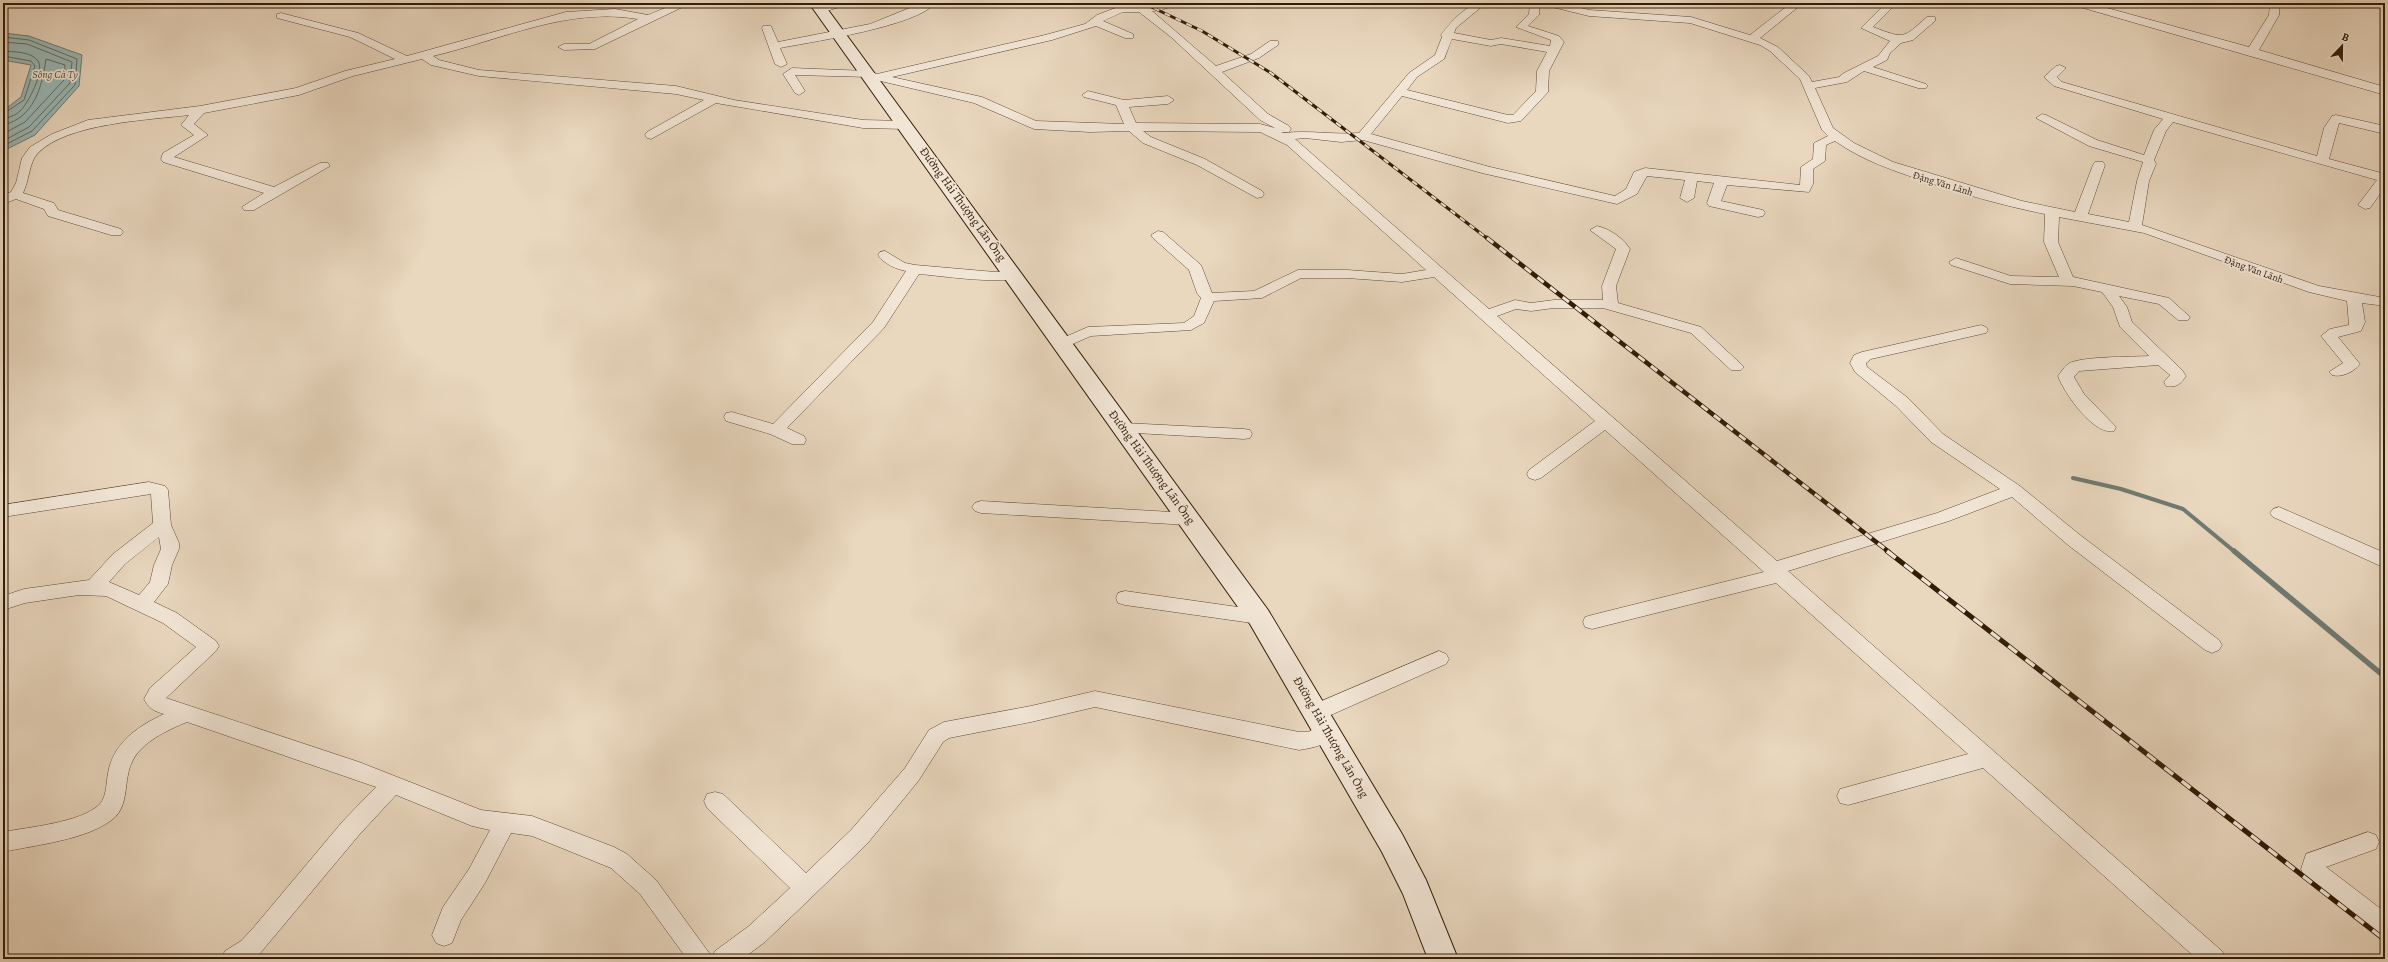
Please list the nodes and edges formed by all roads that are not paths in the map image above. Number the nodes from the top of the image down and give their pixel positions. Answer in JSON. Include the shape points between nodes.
{"nodes":[{"id":1,"x":633,"y":3,"type":"edge"},
{"id":2,"x":686,"y":3,"type":"edge"},
{"id":3,"x":846,"y":3,"type":"edge"},
{"id":4,"x":930,"y":3,"type":"edge"},
{"id":5,"x":1174,"y":3,"type":"edge"},
{"id":6,"x":1481,"y":3,"type":"edge"},
{"id":7,"x":1535,"y":3,"type":"edge"},
{"id":8,"x":1548,"y":3,"type":"edge"},
{"id":9,"x":1798,"y":3,"type":"edge"},
{"id":10,"x":1892,"y":3,"type":"edge"},
{"id":11,"x":2078,"y":3,"type":"edge"},
{"id":12,"x":2275,"y":3,"type":"edge"},
{"id":13,"x":1136,"y":5,"type":"edge"},
{"id":14,"x":819,"y":6,"type":"edge"},
{"id":15,"x":615,"y":12,"type":"junction"},
{"id":16,"x":281,"y":16,"type":"dead end"},
{"id":17,"x":649,"y":18,"type":"junction"},
{"id":18,"x":1931,"y":19,"type":"dead end"},
{"id":19,"x":1096,"y":22,"type":"junction"},
{"id":20,"x":767,"y":28,"type":"dead end"},
{"id":21,"x":838,"y":34,"type":"junction"},
{"id":22,"x":1446,"y":35,"type":"junction"},
{"id":23,"x":1129,"y":36,"type":"dead end"},
{"id":24,"x":1753,"y":38,"type":"junction"},
{"id":25,"x":1897,"y":40,"type":"junction"},
{"id":26,"x":1274,"y":43,"type":"dead end"},
{"id":27,"x":774,"y":46,"type":"junction"},
{"id":28,"x":564,"y":47,"type":"dead end"},
{"id":29,"x":1554,"y":50,"type":"junction"},
{"id":30,"x":2254,"y":52,"type":"junction"},
{"id":31,"x":424,"y":55,"type":"junction"},
{"id":32,"x":405,"y":59,"type":"junction"},
{"id":33,"x":781,"y":64,"type":"dead end"},
{"id":34,"x":1865,"y":68,"type":"junction"},
{"id":35,"x":2060,"y":68,"type":"dead end"},
{"id":36,"x":1213,"y":71,"type":"junction"},
{"id":37,"x":872,"y":77,"type":"junction"},
{"id":38,"x":1808,"y":86,"type":"junction"},
{"id":39,"x":1922,"y":86,"type":"dead end"},
{"id":40,"x":799,"y":91,"type":"dead end"},
{"id":41,"x":2385,"y":91,"type":"edge"},
{"id":42,"x":1401,"y":92,"type":"junction"},
{"id":43,"x":1088,"y":95,"type":"dead end"},
{"id":44,"x":715,"y":99,"type":"junction"},
{"id":45,"x":1168,"y":100,"type":"dead end"},
{"id":46,"x":1123,"y":104,"type":"junction"},
{"id":47,"x":200,"y":110,"type":"junction"},
{"id":48,"x":2042,"y":118,"type":"dead end"},
{"id":49,"x":2170,"y":118,"type":"junction"},
{"id":50,"x":906,"y":124,"type":"junction"},
{"id":51,"x":1132,"y":127,"type":"junction"},
{"id":52,"x":2385,"y":130,"type":"edge"},
{"id":53,"x":651,"y":136,"type":"dead end"},
{"id":54,"x":1287,"y":136,"type":"junction"},
{"id":55,"x":1363,"y":136,"type":"junction"},
{"id":56,"x":1835,"y":137,"type":"junction"},
{"id":57,"x":2148,"y":160,"type":"junction"},
{"id":58,"x":2322,"y":160,"type":"junction"},
{"id":59,"x":2099,"y":165,"type":"dead end"},
{"id":60,"x":324,"y":166,"type":"dead end"},
{"id":61,"x":1692,"y":177,"type":"junction"},
{"id":62,"x":2385,"y":178,"type":"edge"},
{"id":63,"x":1722,"y":180,"type":"junction"},
{"id":64,"x":275,"y":192,"type":"junction"},
{"id":65,"x":1257,"y":194,"type":"dead end"},
{"id":66,"x":16,"y":195,"type":"junction"},
{"id":67,"x":1687,"y":198,"type":"dead end"},
{"id":68,"x":3,"y":200,"type":"edge"},
{"id":69,"x":2365,"y":206,"type":"dead end"},
{"id":70,"x":249,"y":207,"type":"dead end"},
{"id":71,"x":2052,"y":212,"type":"junction"},
{"id":72,"x":1758,"y":213,"type":"dead end"},
{"id":73,"x":2080,"y":217,"type":"junction"},
{"id":74,"x":2135,"y":227,"type":"junction"},
{"id":75,"x":1597,"y":230,"type":"dead end"},
{"id":76,"x":116,"y":232,"type":"dead end"},
{"id":77,"x":1158,"y":235,"type":"dead end"},
{"id":78,"x":885,"y":255,"type":"dead end"},
{"id":79,"x":1956,"y":262,"type":"dead end"},
{"id":80,"x":915,"y":268,"type":"junction"},
{"id":81,"x":1438,"y":272,"type":"junction"},
{"id":82,"x":1015,"y":276,"type":"junction"},
{"id":83,"x":2071,"y":282,"type":"junction"},
{"id":84,"x":2107,"y":289,"type":"junction"},
{"id":85,"x":1208,"y":297,"type":"junction"},
{"id":86,"x":2354,"y":298,"type":"junction"},
{"id":87,"x":2385,"y":302,"type":"edge"},
{"id":88,"x":1611,"y":306,"type":"junction"},
{"id":89,"x":1485,"y":315,"type":"junction"},
{"id":90,"x":2183,"y":317,"type":"dead end"},
{"id":91,"x":1981,"y":330,"type":"dead end"},
{"id":92,"x":1063,"y":343,"type":"junction"},
{"id":93,"x":2162,"y":360,"type":"junction"},
{"id":94,"x":1736,"y":367,"type":"dead end"},
{"id":95,"x":2337,"y":372,"type":"dead end"},
{"id":96,"x":2172,"y":382,"type":"dead end"},
{"id":97,"x":732,"y":417,"type":"dead end"},
{"id":98,"x":1606,"y":421,"type":"junction"},
{"id":99,"x":2108,"y":427,"type":"dead end"},
{"id":100,"x":1123,"y":428,"type":"junction"},
{"id":101,"x":776,"y":430,"type":"junction"},
{"id":102,"x":1244,"y":434,"type":"dead end"},
{"id":103,"x":798,"y":440,"type":"dead end"},
{"id":104,"x":1535,"y":474,"type":"dead end"},
{"id":105,"x":2014,"y":490,"type":"junction"},
{"id":106,"x":981,"y":507,"type":"dead end"},
{"id":107,"x":3,"y":511,"type":"edge"},
{"id":108,"x":2279,"y":513,"type":"dead end"},
{"id":109,"x":1189,"y":519,"type":"junction"},
{"id":110,"x":162,"y":525,"type":"junction"},
{"id":111,"x":2385,"y":560,"type":"edge"},
{"id":112,"x":1776,"y":572,"type":"junction"},
{"id":113,"x":94,"y":587,"type":"junction"},
{"id":114,"x":1125,"y":598,"type":"dead end"},
{"id":115,"x":3,"y":603,"type":"edge"},
{"id":116,"x":142,"y":604,"type":"junction"},
{"id":117,"x":1259,"y":617,"type":"junction"},
{"id":118,"x":1592,"y":622,"type":"dead end"},
{"id":119,"x":2212,"y":645,"type":"dead end"},
{"id":120,"x":1439,"y":659,"type":"dead end"},
{"id":121,"x":1317,"y":712,"type":"junction"},
{"id":122,"x":185,"y":714,"type":"junction"},
{"id":123,"x":1328,"y":731,"type":"junction"},
{"id":124,"x":1987,"y":758,"type":"junction"},
{"id":125,"x":393,"y":784,"type":"junction"},
{"id":126,"x":1848,"y":796,"type":"dead end"},
{"id":127,"x":715,"y":801,"type":"dead end"},
{"id":128,"x":505,"y":823,"type":"junction"},
{"id":129,"x":3,"y":842,"type":"edge"},
{"id":130,"x":2368,"y":842,"type":"dead end"},
{"id":131,"x":806,"y":888,"type":"junction"},
{"id":132,"x":2385,"y":926,"type":"edge"},
{"id":133,"x":444,"y":935,"type":"dead end"},
{"id":134,"x":242,"y":956,"type":"edge"},
{"id":135,"x":701,"y":959,"type":"edge"},
{"id":136,"x":723,"y":959,"type":"edge"},
{"id":137,"x":1443,"y":959,"type":"edge"},
{"id":138,"x":2214,"y":959,"type":"edge"}],
"edges":[{"from":1,"to":15,"type":"street"},
{"from":2,"to":17,"type":"street"},
{"from":3,"to":14,"type":"street"},
{"from":4,"to":21,"type":"street","via":[[907,16]]},
{"from":5,"to":13,"type":"street","via":[[1158,8]]},
{"from":6,"to":22,"type":"street","via":[[1455,22]]},
{"from":7,"to":29,"type":"street","via":[[1534,15],[1521,27],[1555,38],[1558,42]]},
{"from":8,"to":24,"type":"street","name":"Đặng Văn Lãnh","via":[[1589,13],[1686,19]]},
{"from":9,"to":24,"type":"street"},
{"from":10,"to":25,"type":"street","via":[[1866,28]]},
{"from":11,"to":30,"type":"street"},
{"from":12,"to":30,"type":"street","via":[[2274,15]]},
{"from":13,"to":19,"type":"street","via":[[1111,12]]},
{"from":13,"to":36,"type":"street","via":[[1175,35]]},
{"from":14,"to":21,"type":"street","name":"Đường Hải Thượng Lãn Ông"},
{"from":15,"to":17,"type":"street"},
{"from":15,"to":31,"type":"street","via":[[566,15]]},
{"from":16,"to":32,"type":"street","via":[[354,35]]},
{"from":17,"to":28,"type":"street","via":[[592,47]]},
{"from":18,"to":25,"type":"street","via":[[1909,38]]},
{"from":19,"to":23,"type":"street"},
{"from":19,"to":37,"type":"street","via":[[1048,38]]},
{"from":20,"to":27,"type":"street"},
{"from":21,"to":27,"type":"street"},
{"from":21,"to":37,"type":"street","name":"Đường Hải Thượng Lãn Ông"},
{"from":22,"to":29,"type":"street"},
{"from":22,"to":42,"type":"street","via":[[1440,57],[1413,75]]},
{"from":24,"to":38,"type":"street","name":"Đặng Văn Lãnh","via":[[1774,49],[1805,78]]},
{"from":25,"to":34,"type":"street","via":[[1885,52],[1883,58]]},
{"from":26,"to":36,"type":"street","via":[[1255,56]]},
{"from":27,"to":33,"type":"street"},
{"from":29,"to":42,"type":"street","via":[[1543,71],[1542,92],[1514,119]]},
{"from":30,"to":41,"type":"street"},
{"from":31,"to":32,"type":"street"},
{"from":31,"to":44,"type":"street","via":[[435,63],[479,73],[639,85],[694,92]]},
{"from":32,"to":47,"type":"street","via":[[350,73],[298,91]]},
{"from":34,"to":38,"type":"street","via":[[1843,80]]},
{"from":34,"to":39,"type":"street"},
{"from":35,"to":49,"type":"street","via":[[2050,77],[2053,82]]},
{"from":36,"to":54,"type":"street"},
{"from":37,"to":40,"type":"street","via":[[792,71],[789,74]]},
{"from":37,"to":50,"type":"street","name":"Đường Hải Thượng Lãn Ông"},
{"from":37,"to":51,"type":"street","via":[[978,100],[1034,125],[1080,128]]},
{"from":38,"to":56,"type":"street","name":"Đặng Văn Lãnh","via":[[1828,130]]},
{"from":42,"to":55,"type":"street"},
{"from":43,"to":46,"type":"street"},
{"from":44,"to":50,"type":"street","via":[[863,124]]},
{"from":44,"to":53,"type":"street"},
{"from":45,"to":46,"type":"street"},
{"from":46,"to":51,"type":"street"},
{"from":47,"to":64,"type":"street","via":[[187,125],[202,135],[167,156],[167,159]]},
{"from":47,"to":66,"type":"street","via":[[99,121],[56,137],[30,154]]},
{"from":48,"to":57,"type":"street","via":[[2093,143]]},
{"from":49,"to":57,"type":"street","via":[[2156,136]]},
{"from":49,"to":58,"type":"street"},
{"from":50,"to":82,"type":"street","name":"Đường Hải Thượng Lãn Ông"},
{"from":51,"to":54,"type":"street","via":[[1260,128]]},
{"from":51,"to":65,"type":"street","via":[[1151,143],[1200,162]]},
{"from":52,"to":58,"type":"street","via":[[2336,119],[2330,128]]},
{"from":54,"to":55,"type":"street"},
{"from":54,"to":81,"type":"street"},
{"from":55,"to":61,"type":"street","via":[[1487,170],[1617,200],[1632,191],[1642,173]]},
{"from":56,"to":63,"type":"street","via":[[1820,143],[1819,161],[1806,167],[1807,184],[1804,189]]},
{"from":56,"to":71,"type":"street","name":"Đặng Văn Lãnh","via":[[1867,155],[1911,173],[1990,197]]},
{"from":57,"to":74,"type":"street","via":[[2150,164],[2143,181]]},
{"from":58,"to":62,"type":"street"},
{"from":59,"to":73,"type":"street"},
{"from":60,"to":64,"type":"street"},
{"from":61,"to":63,"type":"street"},
{"from":61,"to":67,"type":"street"},
{"from":62,"to":69,"type":"street"},
{"from":63,"to":72,"type":"street","via":[[1714,203]]},
{"from":64,"to":70,"type":"street"},
{"from":66,"to":68,"type":"street"},
{"from":66,"to":76,"type":"street","via":[[49,206],[53,213]]},
{"from":71,"to":73,"type":"street","name":"Đặng Văn Lãnh"},
{"from":71,"to":83,"type":"street","via":[[2051,242],[2064,277]]},
{"from":73,"to":74,"type":"street","name":"Đặng Văn Lãnh"},
{"from":74,"to":86,"type":"street","name":"Đặng Văn Lãnh","via":[[2300,285]]},
{"from":75,"to":88,"type":"street","via":[[1619,243],[1623,249],[1609,286]]},
{"from":77,"to":85,"type":"street","via":[[1196,268],[1204,293]]},
{"from":78,"to":80,"type":"street","via":[[900,266]]},
{"from":79,"to":83,"type":"street","via":[[2010,280]]},
{"from":80,"to":82,"type":"street"},
{"from":80,"to":101,"type":"street","via":[[879,325]]},
{"from":81,"to":85,"type":"street","via":[[1412,277],[1298,274],[1257,295]]},
{"from":81,"to":89,"type":"street"},
{"from":82,"to":92,"type":"street","name":"Đường Hải Thượng Lãn Ông"},
{"from":83,"to":84,"type":"street"},
{"from":84,"to":90,"type":"street","via":[[2164,302]]},
{"from":84,"to":93,"type":"street","via":[[2120,308],[2125,324]]},
{"from":85,"to":92,"type":"street","via":[[1201,319],[1195,325],[1088,332]]},
{"from":86,"to":87,"type":"street","name":"Đặng Văn Lãnh"},
{"from":86,"to":95,"type":"street","via":[[2358,315],[2357,326],[2354,330],[2329,336],[2352,364]]},
{"from":88,"to":89,"type":"street","via":[[1595,303],[1531,307],[1515,304]]},
{"from":88,"to":94,"type":"street","via":[[1696,330]]},
{"from":89,"to":98,"type":"street"},
{"from":91,"to":105,"type":"street","via":[[1867,355],[1860,358],[1858,363],[1860,369],[1902,402],[1937,438]]},
{"from":92,"to":100,"type":"street","name":"Đường Hải Thượng Lãn Ông"},
{"from":93,"to":96,"type":"street","via":[[2177,373],[2178,376]]},
{"from":93,"to":99,"type":"street","via":[[2100,363],[2074,367],[2067,372],[2068,384]]},
{"from":97,"to":101,"type":"street"},
{"from":98,"to":104,"type":"street"},
{"from":98,"to":112,"type":"street"},
{"from":100,"to":102,"type":"street"},
{"from":100,"to":109,"type":"street","name":"Đường Hải Thượng Lãn Ông"},
{"from":101,"to":103,"type":"street"},
{"from":105,"to":112,"type":"street","via":[[1943,517]]},
{"from":105,"to":119,"type":"street","via":[[2068,536]]},
{"from":106,"to":109,"type":"street"},
{"from":107,"to":110,"type":"street","via":[[156,489],[159,490]]},
{"from":108,"to":111,"type":"street"},
{"from":109,"to":117,"type":"street","name":"Đường Hải Thượng Lãn Ông"},
{"from":110,"to":113,"type":"street","via":[[119,559]]},
{"from":110,"to":116,"type":"street","via":[[170,549],[159,584]]},
{"from":112,"to":118,"type":"street"},
{"from":112,"to":124,"type":"street"},
{"from":113,"to":115,"type":"street","via":[[45,592]]},
{"from":113,"to":116,"type":"street","via":[[109,589]]},
{"from":114,"to":117,"type":"street"},
{"from":116,"to":122,"type":"street","via":[[170,618],[209,646],[154,699],[158,704]]},
{"from":117,"to":121,"type":"street","name":"Đường Hải Thượng Lãn Ông"},
{"from":120,"to":121,"type":"street"},
{"from":121,"to":123,"type":"street","name":"Đường Hải Thượng Lãn Ông"},
{"from":122,"to":125,"type":"street","via":[[269,739]]},
{"from":122,"to":129,"type":"street","via":[[158,726],[126,753],[121,760],[114,801],[105,812],[71,826]]},
{"from":123,"to":131,"type":"street","via":[[1311,740],[1299,741],[1095,699],[1032,714],[951,728],[936,736],[912,774],[859,837]]},
{"from":123,"to":137,"type":"street","name":"Đường Hải Thượng Lãn Ông","via":[[1410,877]]},
{"from":124,"to":126,"type":"street"},
{"from":124,"to":138,"type":"street"},
{"from":125,"to":128,"type":"street","via":[[480,819]]},
{"from":125,"to":134,"type":"street","via":[[351,828]]},
{"from":127,"to":131,"type":"street"},
{"from":128,"to":133,"type":"street","via":[[477,876],[451,915]]},
{"from":128,"to":135,"type":"street","via":[[532,826],[619,861],[648,887]]},
{"from":130,"to":132,"type":"street","via":[[2314,861],[2312,869]]},
{"from":131,"to":136,"type":"street","via":[[753,937]]}]}
